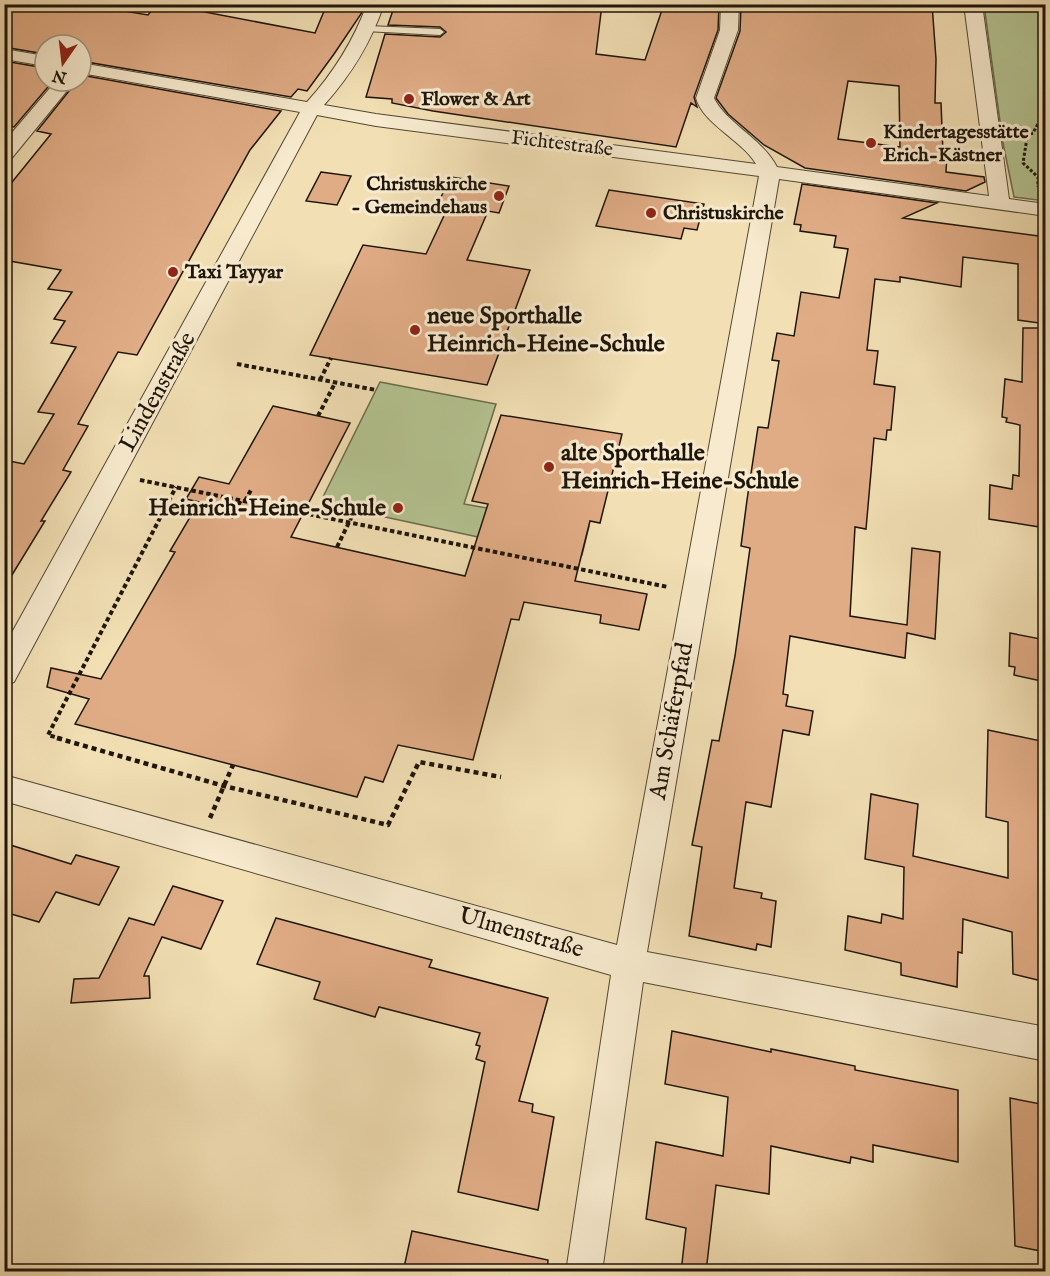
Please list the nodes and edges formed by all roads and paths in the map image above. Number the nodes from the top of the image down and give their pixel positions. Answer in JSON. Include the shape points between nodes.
{"nodes":[{"id":1,"x":376,"y":4,"type":"edge"},
{"id":2,"x":730,"y":4,"type":"edge"},
{"id":3,"x":973,"y":4,"type":"edge"},
{"id":4,"x":368,"y":28,"type":"junction"},
{"id":5,"x":440,"y":32,"type":"dead end"},
{"id":6,"x":4,"y":54,"type":"edge"},
{"id":7,"x":33,"y":59,"type":"edge"},
{"id":8,"x":93,"y":70,"type":"edge"},
{"id":9,"x":56,"y":93,"type":"edge"},
{"id":10,"x":311,"y":109,"type":"junction"},
{"id":11,"x":1046,"y":109,"type":"edge"},
{"id":12,"x":1008,"y":138,"type":"dead end"},
{"id":13,"x":1027,"y":138,"type":"junction"},
{"id":14,"x":4,"y":155,"type":"edge"},
{"id":15,"x":770,"y":172,"type":"junction"},
{"id":16,"x":1000,"y":204,"type":"junction"},
{"id":17,"x":1041,"y":210,"type":"edge"},
{"id":18,"x":331,"y":358,"type":"dead end"},
{"id":19,"x":237,"y":364,"type":"dead end"},
{"id":20,"x":320,"y":380,"type":"junction"},
{"id":21,"x":335,"y":383,"type":"junction"},
{"id":22,"x":376,"y":390,"type":"dead end"},
{"id":23,"x":318,"y":416,"type":"dead end"},
{"id":24,"x":113,"y":474,"type":"junction"},
{"id":25,"x":176,"y":487,"type":"junction"},
{"id":26,"x":252,"y":488,"type":"dead end"},
{"id":27,"x":243,"y":500,"type":"junction"},
{"id":28,"x":355,"y":510,"type":"dead end"},
{"id":29,"x":231,"y":518,"type":"dead end"},
{"id":30,"x":349,"y":522,"type":"junction"},
{"id":31,"x":338,"y":547,"type":"dead end"},
{"id":32,"x":695,"y":592,"type":"junction"},
{"id":33,"x":4,"y":674,"type":"edge"},
{"id":34,"x":233,"y":765,"type":"dead end"},
{"id":35,"x":501,"y":777,"type":"dead end"},
{"id":36,"x":224,"y":786,"type":"junction"},
{"id":37,"x":4,"y":788,"type":"edge"},
{"id":38,"x":199,"y":843,"type":"junction"},
{"id":39,"x":629,"y":964,"type":"junction"},
{"id":40,"x":1046,"y":1044,"type":"edge"},
{"id":41,"x":585,"y":1272,"type":"edge"}],
"edges":[{"from":1,"to":4,"type":"street","name":"Lindenstraße"},
{"from":2,"to":15,"type":"street","via":[[729,30],[705,98],[746,139]]},
{"from":3,"to":16,"type":"street"},
{"from":4,"to":5,"type":"lane"},
{"from":4,"to":10,"type":"street","name":"Lindenstraße","via":[[345,69]]},
{"from":6,"to":7,"type":"street"},
{"from":8,"to":10,"type":"street","name":"Fichtestraße"},
{"from":9,"to":14,"type":"street"},
{"from":10,"to":15,"type":"street","name":"Fichtestraße"},
{"from":10,"to":24,"type":"street","name":"Lindenstraße"},
{"from":11,"to":13,"type":"path","via":[[1035,133]]},
{"from":12,"to":13,"type":"path"},
{"from":13,"to":17,"type":"path","via":[[1023,163],[1038,177]]},
{"from":15,"to":16,"type":"street","name":"Fichtestraße"},
{"from":15,"to":32,"type":"street","name":"Am Schäferpfad"},
{"from":16,"to":17,"type":"street","name":"Fichtestraße"},
{"from":18,"to":20,"type":"path"},
{"from":19,"to":20,"type":"path"},
{"from":20,"to":21,"type":"path"},
{"from":21,"to":22,"type":"path"},
{"from":21,"to":23,"type":"path"},
{"from":24,"to":25,"type":"path"},
{"from":24,"to":33,"type":"street","name":"Lindenstraße"},
{"from":25,"to":27,"type":"path"},
{"from":25,"to":36,"type":"path","via":[[48,735]]},
{"from":26,"to":27,"type":"path"},
{"from":27,"to":29,"type":"path"},
{"from":27,"to":30,"type":"path"},
{"from":28,"to":30,"type":"path"},
{"from":30,"to":31,"type":"path"},
{"from":30,"to":32,"type":"path"},
{"from":32,"to":39,"type":"street","name":"Am Schäferpfad"},
{"from":34,"to":36,"type":"path"},
{"from":35,"to":36,"type":"path","via":[[419,762],[388,825]]},
{"from":36,"to":38,"type":"path"},
{"from":37,"to":38,"type":"street","name":"Ulmenstraße"},
{"from":38,"to":39,"type":"street","name":"Ulmenstraße"},
{"from":39,"to":40,"type":"street","name":"Ulmenstraße"},
{"from":39,"to":41,"type":"street","name":"Am Schäferpfad"}]}
